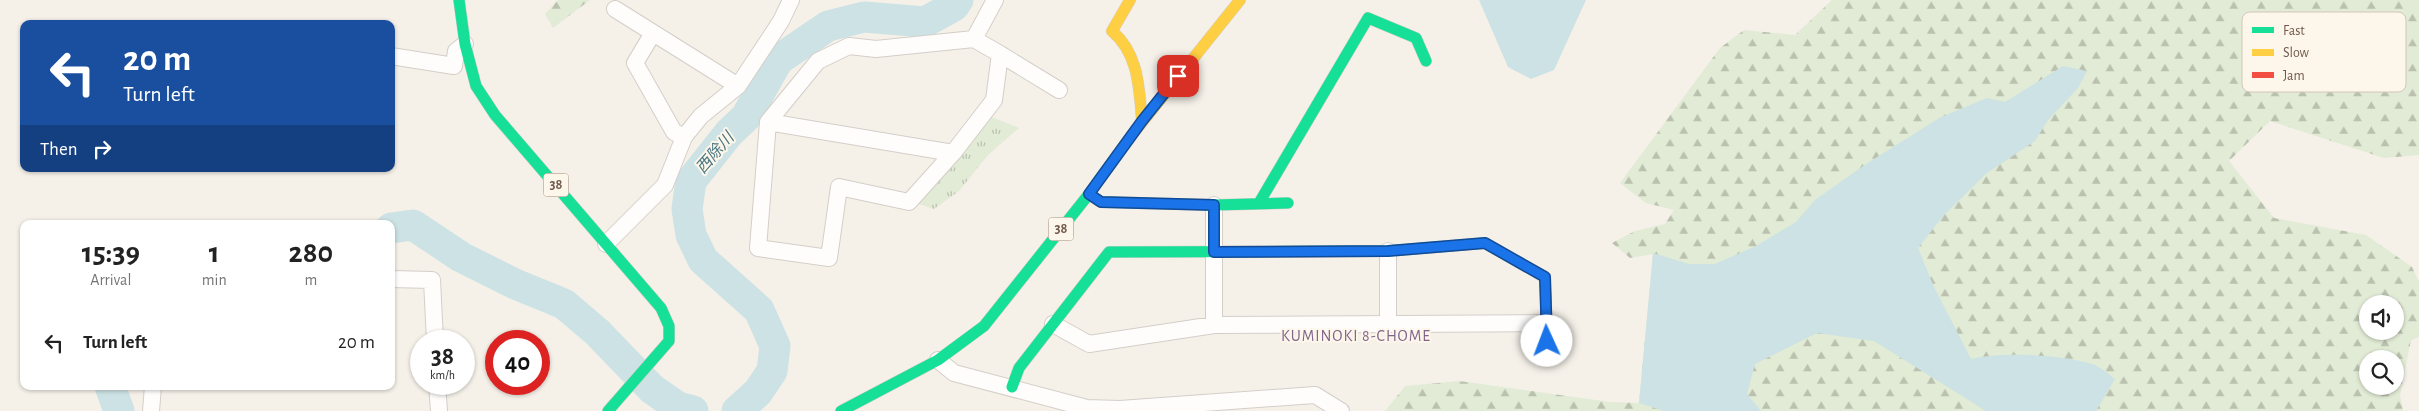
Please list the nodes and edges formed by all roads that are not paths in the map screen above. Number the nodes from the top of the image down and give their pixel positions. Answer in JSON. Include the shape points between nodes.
{"nodes":[{"id":1,"x":459,"y":0,"type":"edge"},
{"id":2,"x":791,"y":0,"type":"edge"},
{"id":3,"x":995,"y":0,"type":"edge"},
{"id":4,"x":1130,"y":0,"type":"edge"},
{"id":5,"x":1240,"y":0,"type":"edge"},
{"id":6,"x":615,"y":9,"type":"dead end"},
{"id":7,"x":653,"y":33,"type":"junction"},
{"id":8,"x":974,"y":39,"type":"junction"},
{"id":9,"x":465,"y":44,"type":"junction"},
{"id":10,"x":1000,"y":54,"type":"junction"},
{"id":11,"x":395,"y":57,"type":"edge"},
{"id":12,"x":1426,"y":61,"type":"dead end"},
{"id":13,"x":738,"y":86,"type":"junction"},
{"id":14,"x":1059,"y":90,"type":"dead end"},
{"id":15,"x":1142,"y":121,"type":"junction"},
{"id":16,"x":768,"y":122,"type":"junction"},
{"id":17,"x":684,"y":137,"type":"junction"},
{"id":18,"x":953,"y":153,"type":"junction"},
{"id":19,"x":1089,"y":194,"type":"junction"},
{"id":20,"x":1260,"y":203,"type":"junction"},
{"id":21,"x":1288,"y":203,"type":"dead end"},
{"id":22,"x":1214,"y":205,"type":"junction"},
{"id":23,"x":606,"y":244,"type":"junction"},
{"id":24,"x":1388,"y":251,"type":"junction"},
{"id":25,"x":1214,"y":252,"type":"junction"},
{"id":26,"x":395,"y":279,"type":"edge"},
{"id":27,"x":1547,"y":323,"type":"junction"},
{"id":28,"x":1053,"y":324,"type":"junction"},
{"id":29,"x":1214,"y":325,"type":"junction"},
{"id":30,"x":1388,"y":325,"type":"junction"},
{"id":31,"x":434,"y":330,"type":"edge"},
{"id":32,"x":1548,"y":359,"type":"dead end"},
{"id":33,"x":938,"y":360,"type":"junction"},
{"id":34,"x":1012,"y":387,"type":"junction"},
{"id":35,"x":153,"y":390,"type":"edge"},
{"id":36,"x":438,"y":395,"type":"edge"},
{"id":37,"x":151,"y":411,"type":"edge"},
{"id":38,"x":439,"y":411,"type":"edge"},
{"id":39,"x":608,"y":411,"type":"edge"},
{"id":40,"x":841,"y":411,"type":"edge"},
{"id":41,"x":1341,"y":411,"type":"edge"}],
"edges":[{"from":1,"to":9,"type":"street","number":"38"},
{"from":2,"to":13,"type":"street"},
{"from":3,"to":8,"type":"street"},
{"from":4,"to":15,"type":"street","via":[[1112,31],[1121,37],[1135,58]]},
{"from":5,"to":15,"type":"street","number":"38"},
{"from":6,"to":7,"type":"street"},
{"from":7,"to":13,"type":"street"},
{"from":7,"to":17,"type":"street","via":[[635,63],[674,132]]},
{"from":8,"to":10,"type":"street"},
{"from":8,"to":16,"type":"street","via":[[876,49],[849,46],[818,61]]},
{"from":9,"to":11,"type":"street","via":[[456,51],[454,66]]},
{"from":9,"to":23,"type":"street","number":"38","via":[[476,86],[496,115]]},
{"from":10,"to":14,"type":"street"},
{"from":10,"to":18,"type":"street","via":[[994,100]]},
{"from":12,"to":20,"type":"street","via":[[1416,38],[1368,18]]},
{"from":13,"to":17,"type":"street","via":[[701,116]]},
{"from":15,"to":19,"type":"street","number":"38"},
{"from":16,"to":18,"type":"street"},
{"from":16,"to":18,"type":"street","via":[[758,248],[828,258],[839,187],[909,202]]},
{"from":17,"to":23,"type":"street","via":[[665,185]]},
{"from":19,"to":22,"type":"street","via":[[1101,202]]},
{"from":19,"to":33,"type":"street","number":"38","via":[[984,326]]},
{"from":20,"to":21,"type":"street"},
{"from":20,"to":22,"type":"street"},
{"from":22,"to":25,"type":"street"},
{"from":23,"to":39,"type":"street","number":"38","via":[[661,308],[669,326],[669,341]]},
{"from":24,"to":25,"type":"street"},
{"from":24,"to":27,"type":"street","via":[[1485,243],[1545,277]]},
{"from":24,"to":30,"type":"street"},
{"from":25,"to":28,"type":"street","via":[[1108,252]]},
{"from":25,"to":29,"type":"street"},
{"from":26,"to":31,"type":"street","via":[[432,280]]},
{"from":27,"to":30,"type":"street"},
{"from":27,"to":32,"type":"street"},
{"from":28,"to":29,"type":"street","via":[[1089,344]]},
{"from":28,"to":34,"type":"street","via":[[1019,368]]},
{"from":29,"to":30,"type":"street"},
{"from":33,"to":34,"type":"street","via":[[954,373]]},
{"from":33,"to":40,"type":"street","number":"38"},
{"from":34,"to":41,"type":"street","via":[[1087,408],[1315,396]]},
{"from":35,"to":37,"type":"street"},
{"from":36,"to":38,"type":"street"}]}
